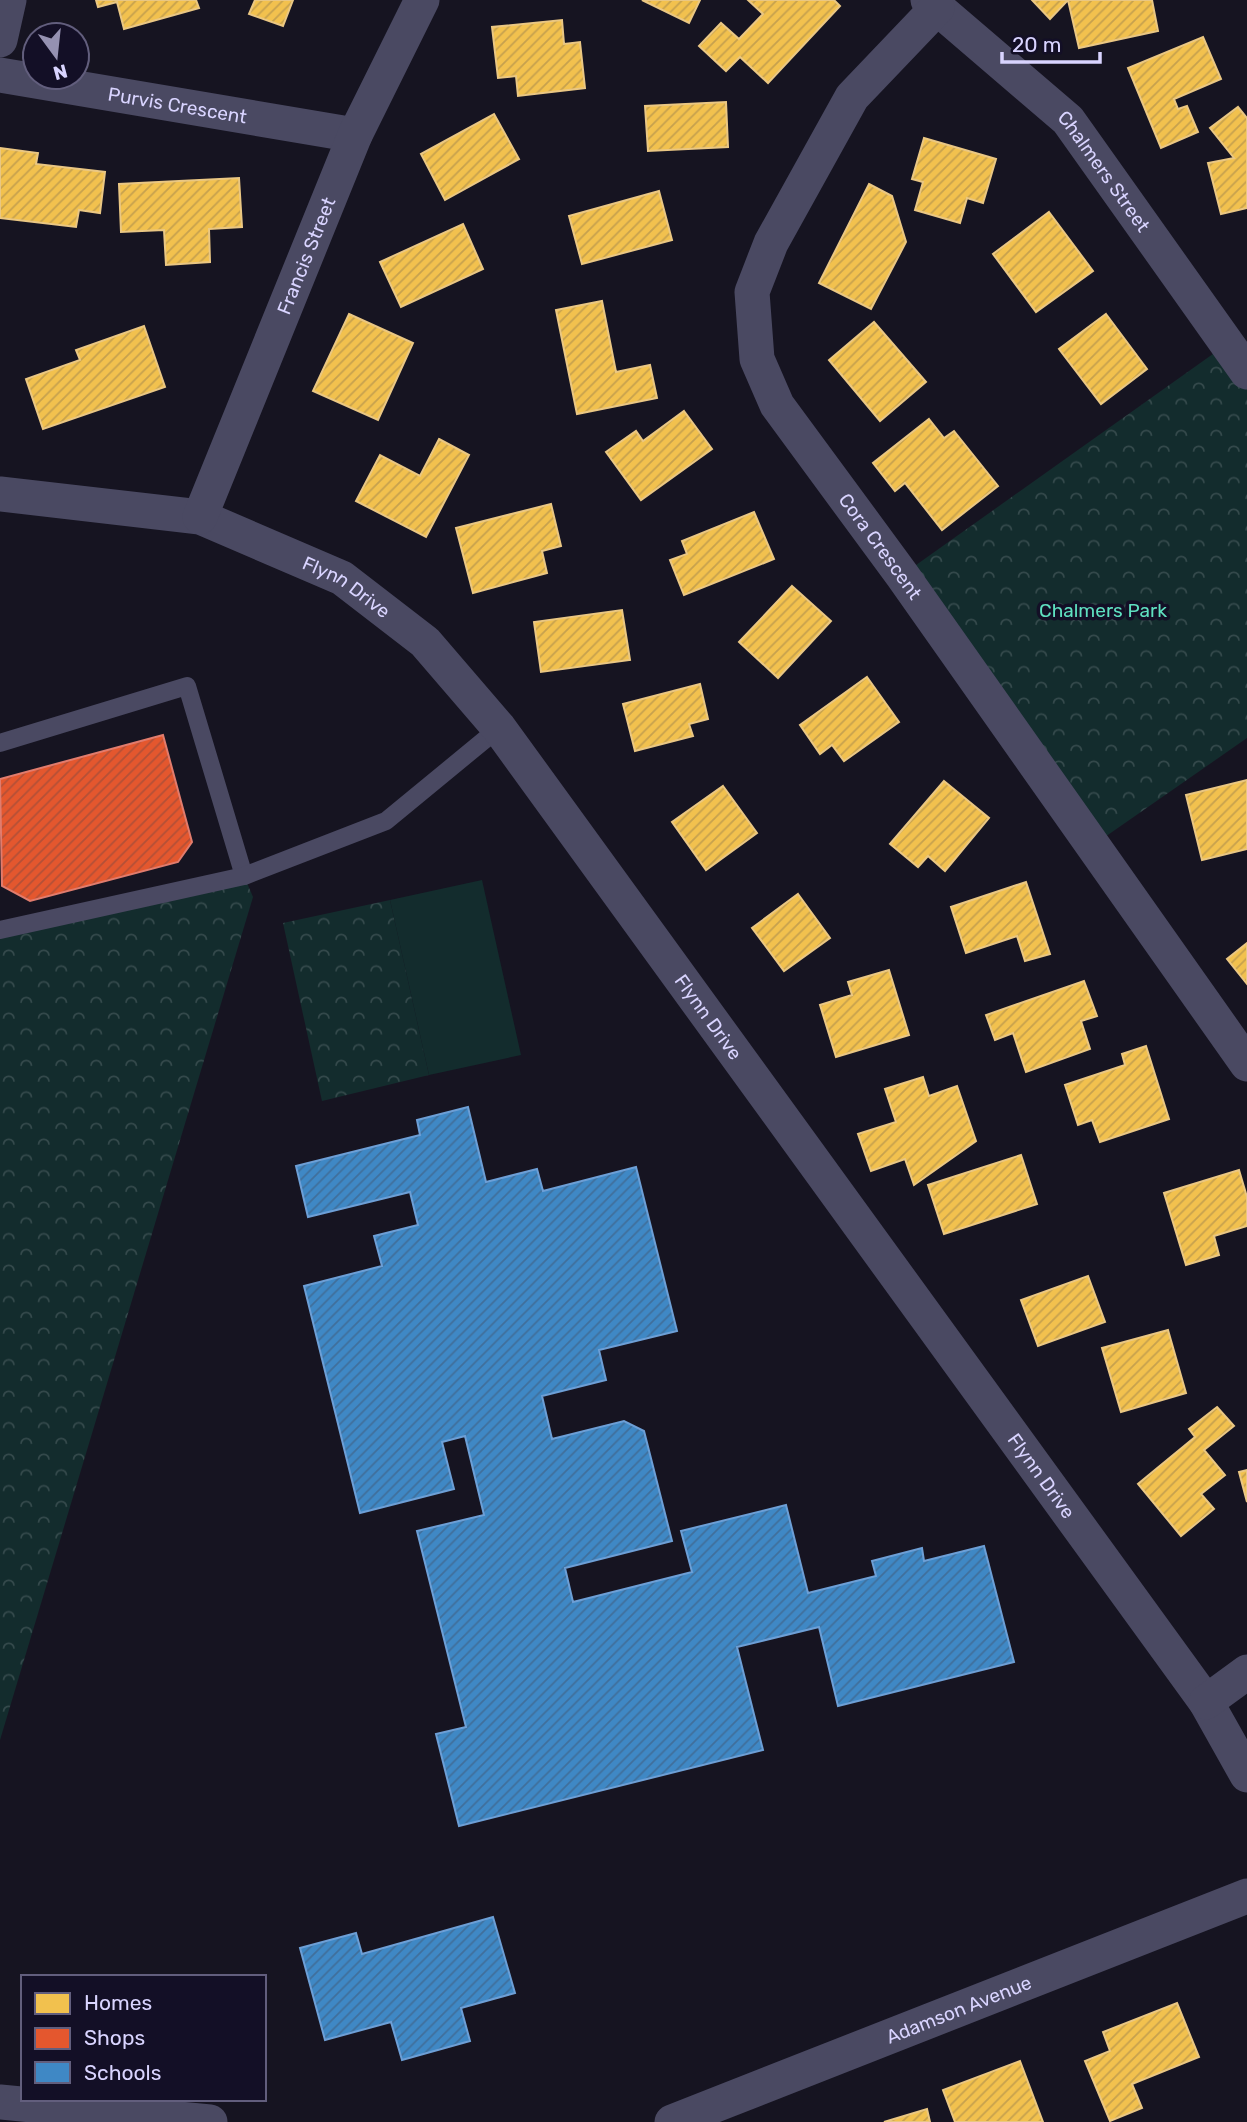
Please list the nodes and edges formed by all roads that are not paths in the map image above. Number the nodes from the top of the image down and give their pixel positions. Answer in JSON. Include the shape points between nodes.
{"nodes":[{"id":1,"x":9,"y":0,"type":"edge"},
{"id":2,"x":422,"y":0,"type":"edge"},
{"id":3,"x":932,"y":4,"type":"edge"},
{"id":4,"x":0,"y":40,"type":"edge"},
{"id":5,"x":0,"y":75,"type":"edge"},
{"id":6,"x":355,"y":135,"type":"junction"},
{"id":7,"x":1247,"y":372,"type":"edge"},
{"id":8,"x":0,"y":494,"type":"edge"},
{"id":9,"x":200,"y":517,"type":"junction"},
{"id":10,"x":499,"y":728,"type":"junction"},
{"id":11,"x":0,"y":743,"type":"edge"},
{"id":12,"x":244,"y":876,"type":"junction"},
{"id":13,"x":0,"y":930,"type":"edge"},
{"id":14,"x":1247,"y":1064,"type":"edge"},
{"id":15,"x":1247,"y":1672,"type":"edge"},
{"id":16,"x":1206,"y":1702,"type":"junction"},
{"id":17,"x":1247,"y":1775,"type":"edge"},
{"id":18,"x":1247,"y":1896,"type":"edge"},
{"id":19,"x":0,"y":2102,"type":"edge"},
{"id":20,"x":197,"y":2122,"type":"edge"},
{"id":21,"x":210,"y":2122,"type":"edge"},
{"id":22,"x":672,"y":2122,"type":"edge"}],
"edges":[{"from":1,"to":4,"type":"street"},
{"from":2,"to":6,"type":"street","name":"Francis Street"},
{"from":3,"to":7,"type":"street","name":"Chalmers Street","via":[[1068,120]]},
{"from":3,"to":14,"type":"street","name":"Cora Crescent","via":[[852,97],[771,243],[752,292],[757,359],[777,405]]},
{"from":5,"to":6,"type":"street","name":"Purvis Crescent"},
{"from":6,"to":9,"type":"street","name":"Francis Street"},
{"from":8,"to":9,"type":"street","name":"Flynn Drive"},
{"from":9,"to":10,"type":"street","name":"Flynn Drive","via":[[342,578],[425,642]]},
{"from":10,"to":12,"type":"lane","via":[[386,821]]},
{"from":10,"to":16,"type":"street","name":"Flynn Drive"},
{"from":11,"to":12,"type":"lane","via":[[187,686]]},
{"from":12,"to":13,"type":"lane"},
{"from":15,"to":16,"type":"street"},
{"from":16,"to":17,"type":"street","name":"Flynn Drive"},
{"from":18,"to":22,"type":"street","name":"Adamson Avenue"},
{"from":19,"to":20,"type":"street"},
{"from":20,"to":21,"type":"street"}]}
